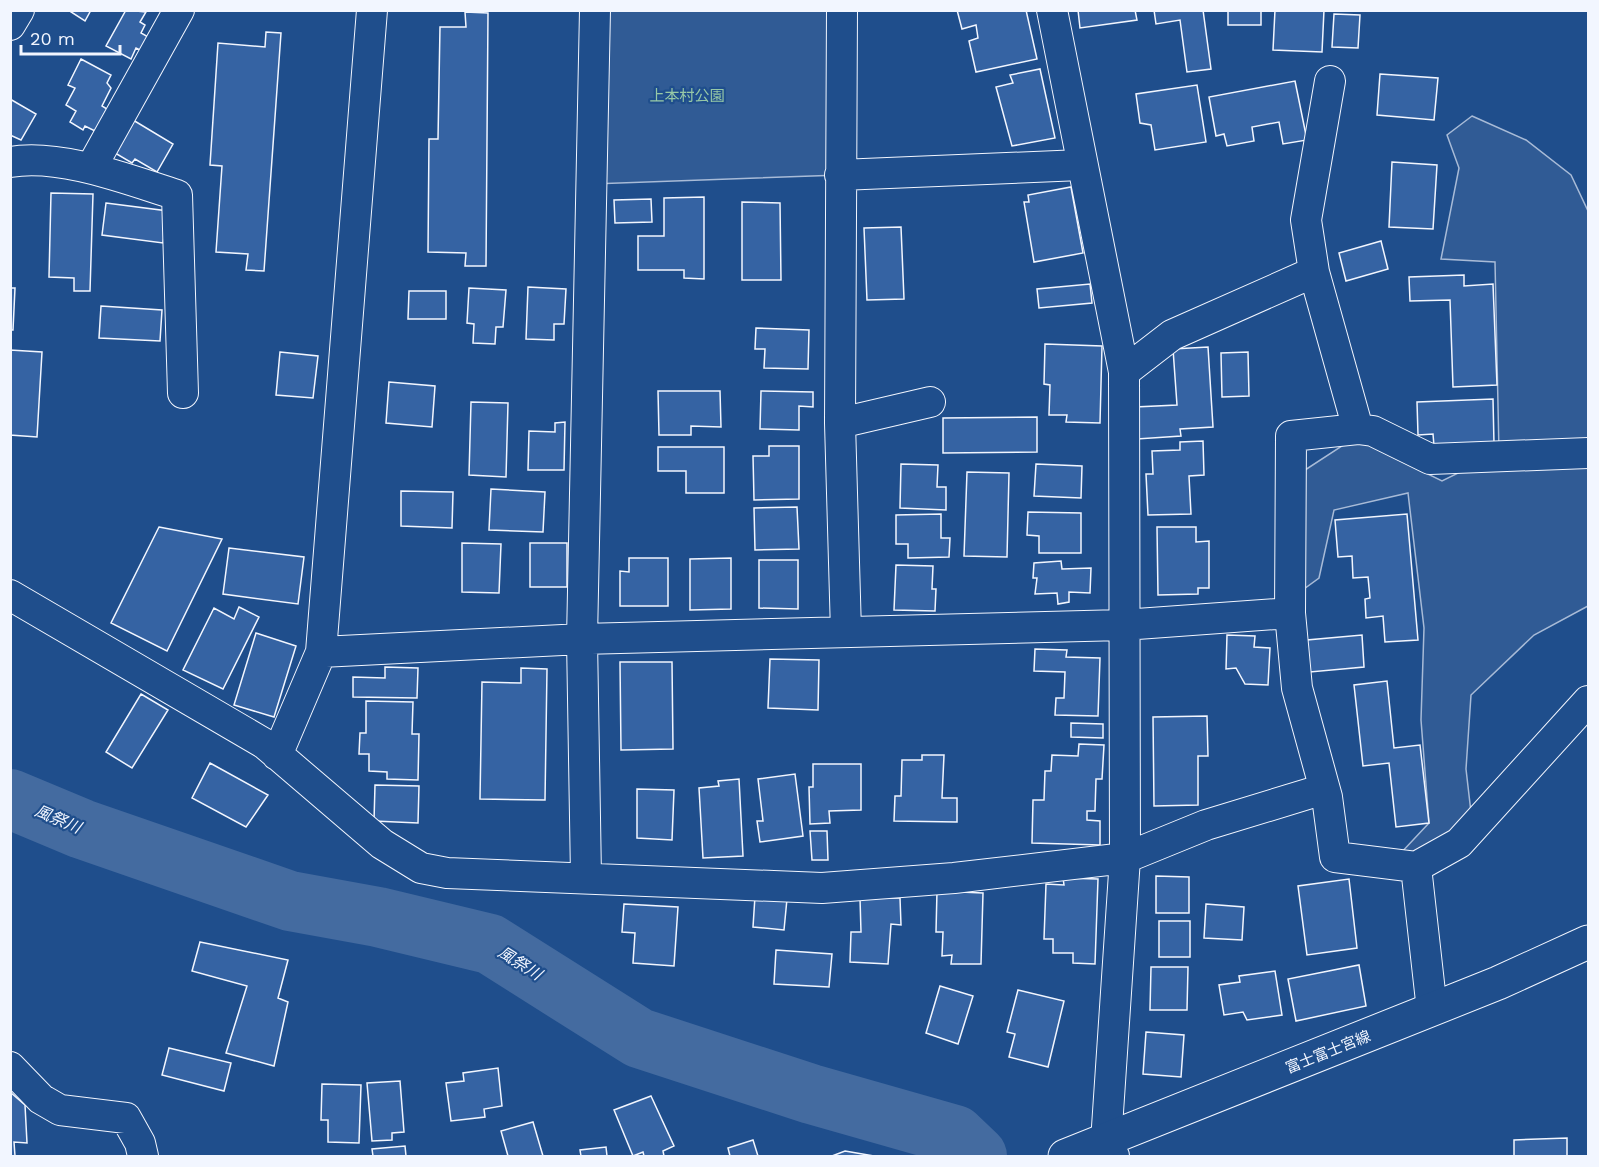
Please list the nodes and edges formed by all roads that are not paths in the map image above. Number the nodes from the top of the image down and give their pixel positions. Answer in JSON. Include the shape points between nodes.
{"nodes":[{"id":1,"x":19,"y":10,"type":"edge"},
{"id":2,"x":178,"y":10,"type":"edge"},
{"id":3,"x":372,"y":10,"type":"edge"},
{"id":4,"x":595,"y":10,"type":"edge"},
{"id":5,"x":842,"y":10,"type":"edge"},
{"id":6,"x":1052,"y":10,"type":"edge"},
{"id":7,"x":10,"y":25,"type":"edge"},
{"id":8,"x":1330,"y":81,"type":"dead end"},
{"id":9,"x":10,"y":162,"type":"edge"},
{"id":10,"x":1081,"y":165,"type":"junction"},
{"id":11,"x":91,"y":168,"type":"junction"},
{"id":12,"x":840,"y":175,"type":"junction"},
{"id":13,"x":1314,"y":272,"type":"junction"},
{"id":14,"x":1124,"y":372,"type":"junction"},
{"id":15,"x":183,"y":393,"type":"dead end"},
{"id":16,"x":930,"y":402,"type":"dead end"},
{"id":17,"x":840,"y":423,"type":"junction"},
{"id":18,"x":1358,"y":429,"type":"junction"},
{"id":19,"x":1588,"y":453,"type":"edge"},
{"id":20,"x":10,"y":595,"type":"edge"},
{"id":21,"x":1290,"y":613,"type":"junction"},
{"id":22,"x":1123,"y":625,"type":"junction"},
{"id":23,"x":846,"y":632,"type":"junction"},
{"id":24,"x":582,"y":639,"type":"junction"},
{"id":25,"x":321,"y":652,"type":"junction"},
{"id":26,"x":1588,"y":700,"type":"edge"},
{"id":27,"x":277,"y":755,"type":"junction"},
{"id":28,"x":1324,"y":789,"type":"junction"},
{"id":29,"x":1125,"y":858,"type":"junction"},
{"id":30,"x":1416,"y":867,"type":"junction"},
{"id":31,"x":586,"y":876,"type":"junction"},
{"id":32,"x":1588,"y":942,"type":"edge"},
{"id":33,"x":1432,"y":1010,"type":"junction"},
{"id":34,"x":10,"y":1067,"type":"edge"},
{"id":35,"x":1110,"y":1149,"type":"edge"},
{"id":36,"x":143,"y":1156,"type":"edge"},
{"id":37,"x":1065,"y":1156,"type":"edge"}],
"edges":[{"from":1,"to":7,"type":"street"},
{"from":2,"to":11,"type":"street"},
{"from":3,"to":25,"type":"street"},
{"from":4,"to":24,"type":"street"},
{"from":5,"to":12,"type":"street"},
{"from":6,"to":10,"type":"street"},
{"from":8,"to":13,"type":"street","via":[[1306,220]]},
{"from":9,"to":11,"type":"street","via":[[24,160]]},
{"from":10,"to":12,"type":"street"},
{"from":10,"to":14,"type":"street"},
{"from":11,"to":15,"type":"street","via":[[177,195]]},
{"from":12,"to":17,"type":"street"},
{"from":13,"to":14,"type":"street","via":[[1172,335]]},
{"from":13,"to":18,"type":"street"},
{"from":14,"to":22,"type":"street"},
{"from":16,"to":17,"type":"street"},
{"from":17,"to":23,"type":"street"},
{"from":18,"to":19,"type":"street","via":[[1373,431],[1430,459]]},
{"from":18,"to":21,"type":"street","via":[[1291,436]]},
{"from":20,"to":27,"type":"street","via":[[265,744]]},
{"from":21,"to":22,"type":"street"},
{"from":21,"to":28,"type":"street","via":[[1298,688]]},
{"from":22,"to":23,"type":"street"},
{"from":22,"to":29,"type":"street"},
{"from":23,"to":24,"type":"street"},
{"from":24,"to":25,"type":"street"},
{"from":24,"to":31,"type":"street"},
{"from":25,"to":27,"type":"street"},
{"from":26,"to":30,"type":"street","via":[[1459,843]]},
{"from":27,"to":31,"type":"street","via":[[382,844],[421,868],[447,873]]},
{"from":28,"to":29,"type":"street","via":[[1206,825]]},
{"from":28,"to":30,"type":"street","via":[[1335,857]]},
{"from":29,"to":31,"type":"street","via":[[954,878],[822,888]]},
{"from":29,"to":35,"type":"street"},
{"from":30,"to":33,"type":"street"},
{"from":32,"to":33,"type":"main road","name":"富士富士宮線"},
{"from":33,"to":35,"type":"main road","name":"富士富士宮線"},
{"from":34,"to":36,"type":"street","via":[[41,1099],[60,1110],[126,1118]]},
{"from":35,"to":37,"type":"main road","name":"富士富士宮線"}]}
